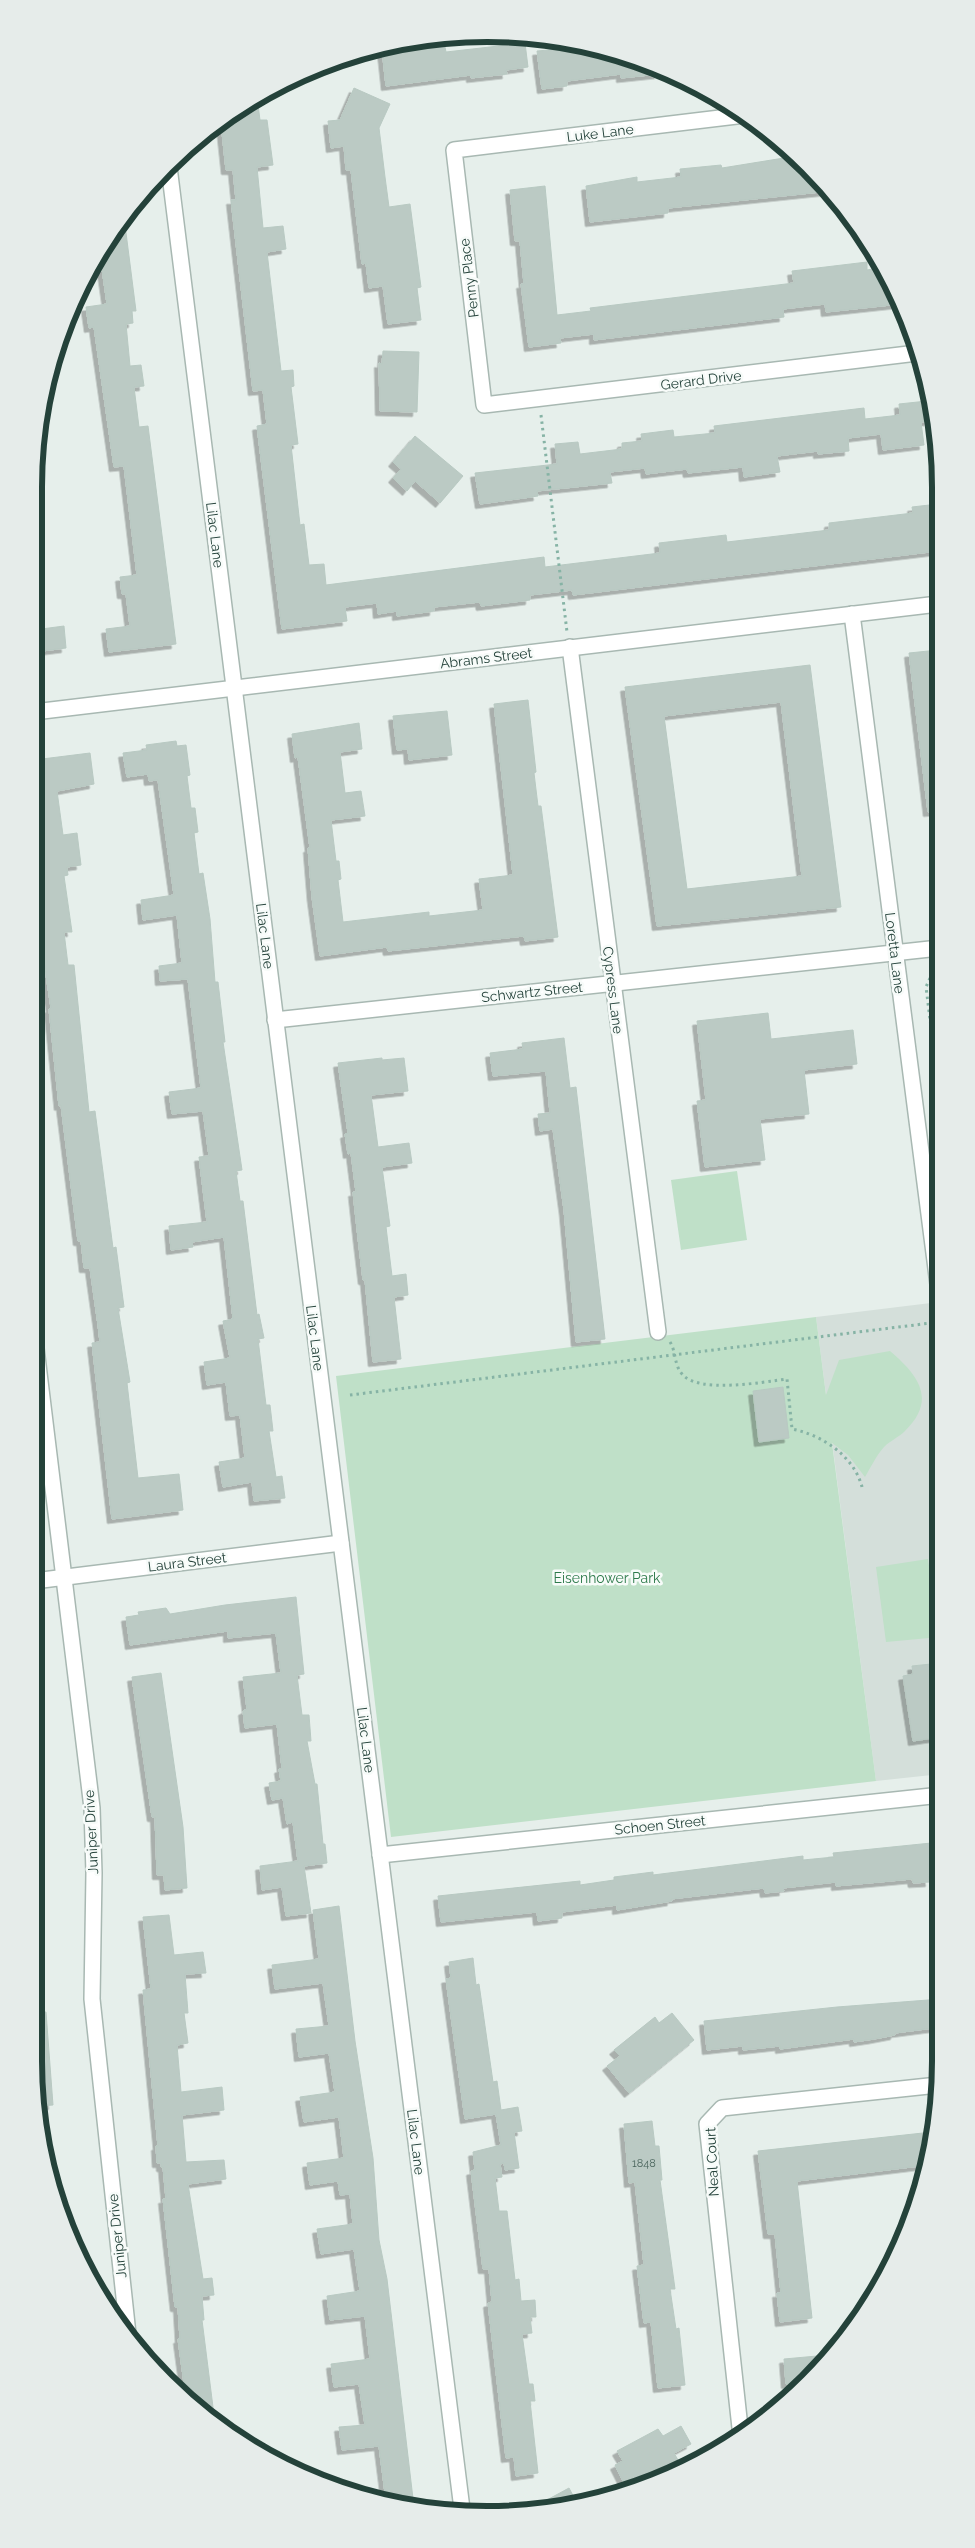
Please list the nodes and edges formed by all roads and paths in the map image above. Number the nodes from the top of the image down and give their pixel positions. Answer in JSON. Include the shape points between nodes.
{"nodes":[{"id":1,"x":735,"y":117,"type":"edge"},
{"id":2,"x":454,"y":150,"type":"joint"},
{"id":3,"x":170,"y":176,"type":"edge"},
{"id":4,"x":912,"y":354,"type":"edge"},
{"id":5,"x":539,"y":399,"type":"junction"},
{"id":6,"x":484,"y":405,"type":"joint"},
{"id":7,"x":932,"y":605,"type":"edge"},
{"id":8,"x":852,"y":614,"type":"junction"},
{"id":9,"x":570,"y":648,"type":"junction"},
{"id":10,"x":234,"y":688,"type":"junction"},
{"id":11,"x":42,"y":711,"type":"edge"},
{"id":12,"x":932,"y":949,"type":"edge"},
{"id":13,"x":895,"y":953,"type":"junction"},
{"id":14,"x":930,"y":978,"type":"dead end"},
{"id":15,"x":612,"y":983,"type":"junction"},
{"id":16,"x":275,"y":1020,"type":"junction"},
{"id":17,"x":932,"y":1035,"type":"edge"},
{"id":18,"x":932,"y":1238,"type":"edge"},
{"id":19,"x":932,"y":1323,"type":"edge"},
{"id":20,"x":658,"y":1332,"type":"joint"},
{"id":21,"x":673,"y":1354,"type":"junction"},
{"id":22,"x":350,"y":1395,"type":"dead end"},
{"id":23,"x":42,"y":1398,"type":"edge"},
{"id":24,"x":862,"y":1487,"type":"dead end"},
{"id":25,"x":341,"y":1543,"type":"junction"},
{"id":26,"x":64,"y":1578,"type":"junction"},
{"id":27,"x":42,"y":1580,"type":"edge"},
{"id":28,"x":932,"y":1796,"type":"edge"},
{"id":29,"x":380,"y":1856,"type":"junction"},
{"id":30,"x":932,"y":2086,"type":"edge"},
{"id":31,"x":127,"y":2321,"type":"edge"},
{"id":32,"x":740,"y":2427,"type":"edge"},
{"id":33,"x":462,"y":2505,"type":"edge"}],
"edges":[{"from":1,"to":2,"type":"street","name":"Luke Lane"},
{"from":2,"to":6,"type":"street","name":"Penny Place"},
{"from":3,"to":10,"type":"street","name":"Lilac Lane"},
{"from":4,"to":5,"type":"street","name":"Gerard Drive"},
{"from":5,"to":6,"type":"street","name":"Gerard Drive"},
{"from":5,"to":9,"type":"path"},
{"from":7,"to":8,"type":"street","name":"Abrams Street"},
{"from":8,"to":9,"type":"street","name":"Abrams Street"},
{"from":8,"to":13,"type":"street","name":"Loretta Lane"},
{"from":9,"to":10,"type":"street","name":"Abrams Street"},
{"from":9,"to":15,"type":"street","name":"Cypress Lane"},
{"from":10,"to":11,"type":"street","name":"Abrams Street"},
{"from":10,"to":16,"type":"street","name":"Lilac Lane"},
{"from":12,"to":13,"type":"street","name":"Schwartz Street"},
{"from":13,"to":15,"type":"street","name":"Schwartz Street"},
{"from":13,"to":18,"type":"street","name":"Loretta Lane"},
{"from":14,"to":17,"type":"path","via":[[926,987]]},
{"from":15,"to":16,"type":"street","name":"Schwartz Street"},
{"from":15,"to":20,"type":"street","name":"Cypress Lane"},
{"from":16,"to":25,"type":"street","name":"Lilac Lane"},
{"from":19,"to":21,"type":"path"},
{"from":20,"to":21,"type":"path","via":[[672,1344]]},
{"from":21,"to":22,"type":"path"},
{"from":21,"to":24,"type":"path","via":[[683,1376],[693,1383],[737,1385],[787,1379],[792,1429],[811,1433],[845,1456],[859,1473]]},
{"from":23,"to":26,"type":"street","name":"Juniper Drive"},
{"from":25,"to":26,"type":"street","name":"Laura Street"},
{"from":25,"to":29,"type":"street","name":"Lilac Lane"},
{"from":26,"to":27,"type":"street","name":"Laura Street"},
{"from":26,"to":31,"type":"street","name":"Juniper Drive","via":[[92,1808],[92,1999]]},
{"from":28,"to":29,"type":"street","name":"Schoen Street"},
{"from":29,"to":33,"type":"street","name":"Lilac Lane"},
{"from":30,"to":32,"type":"street","name":"Neal Court","via":[[722,2108],[707,2124]]}]}
